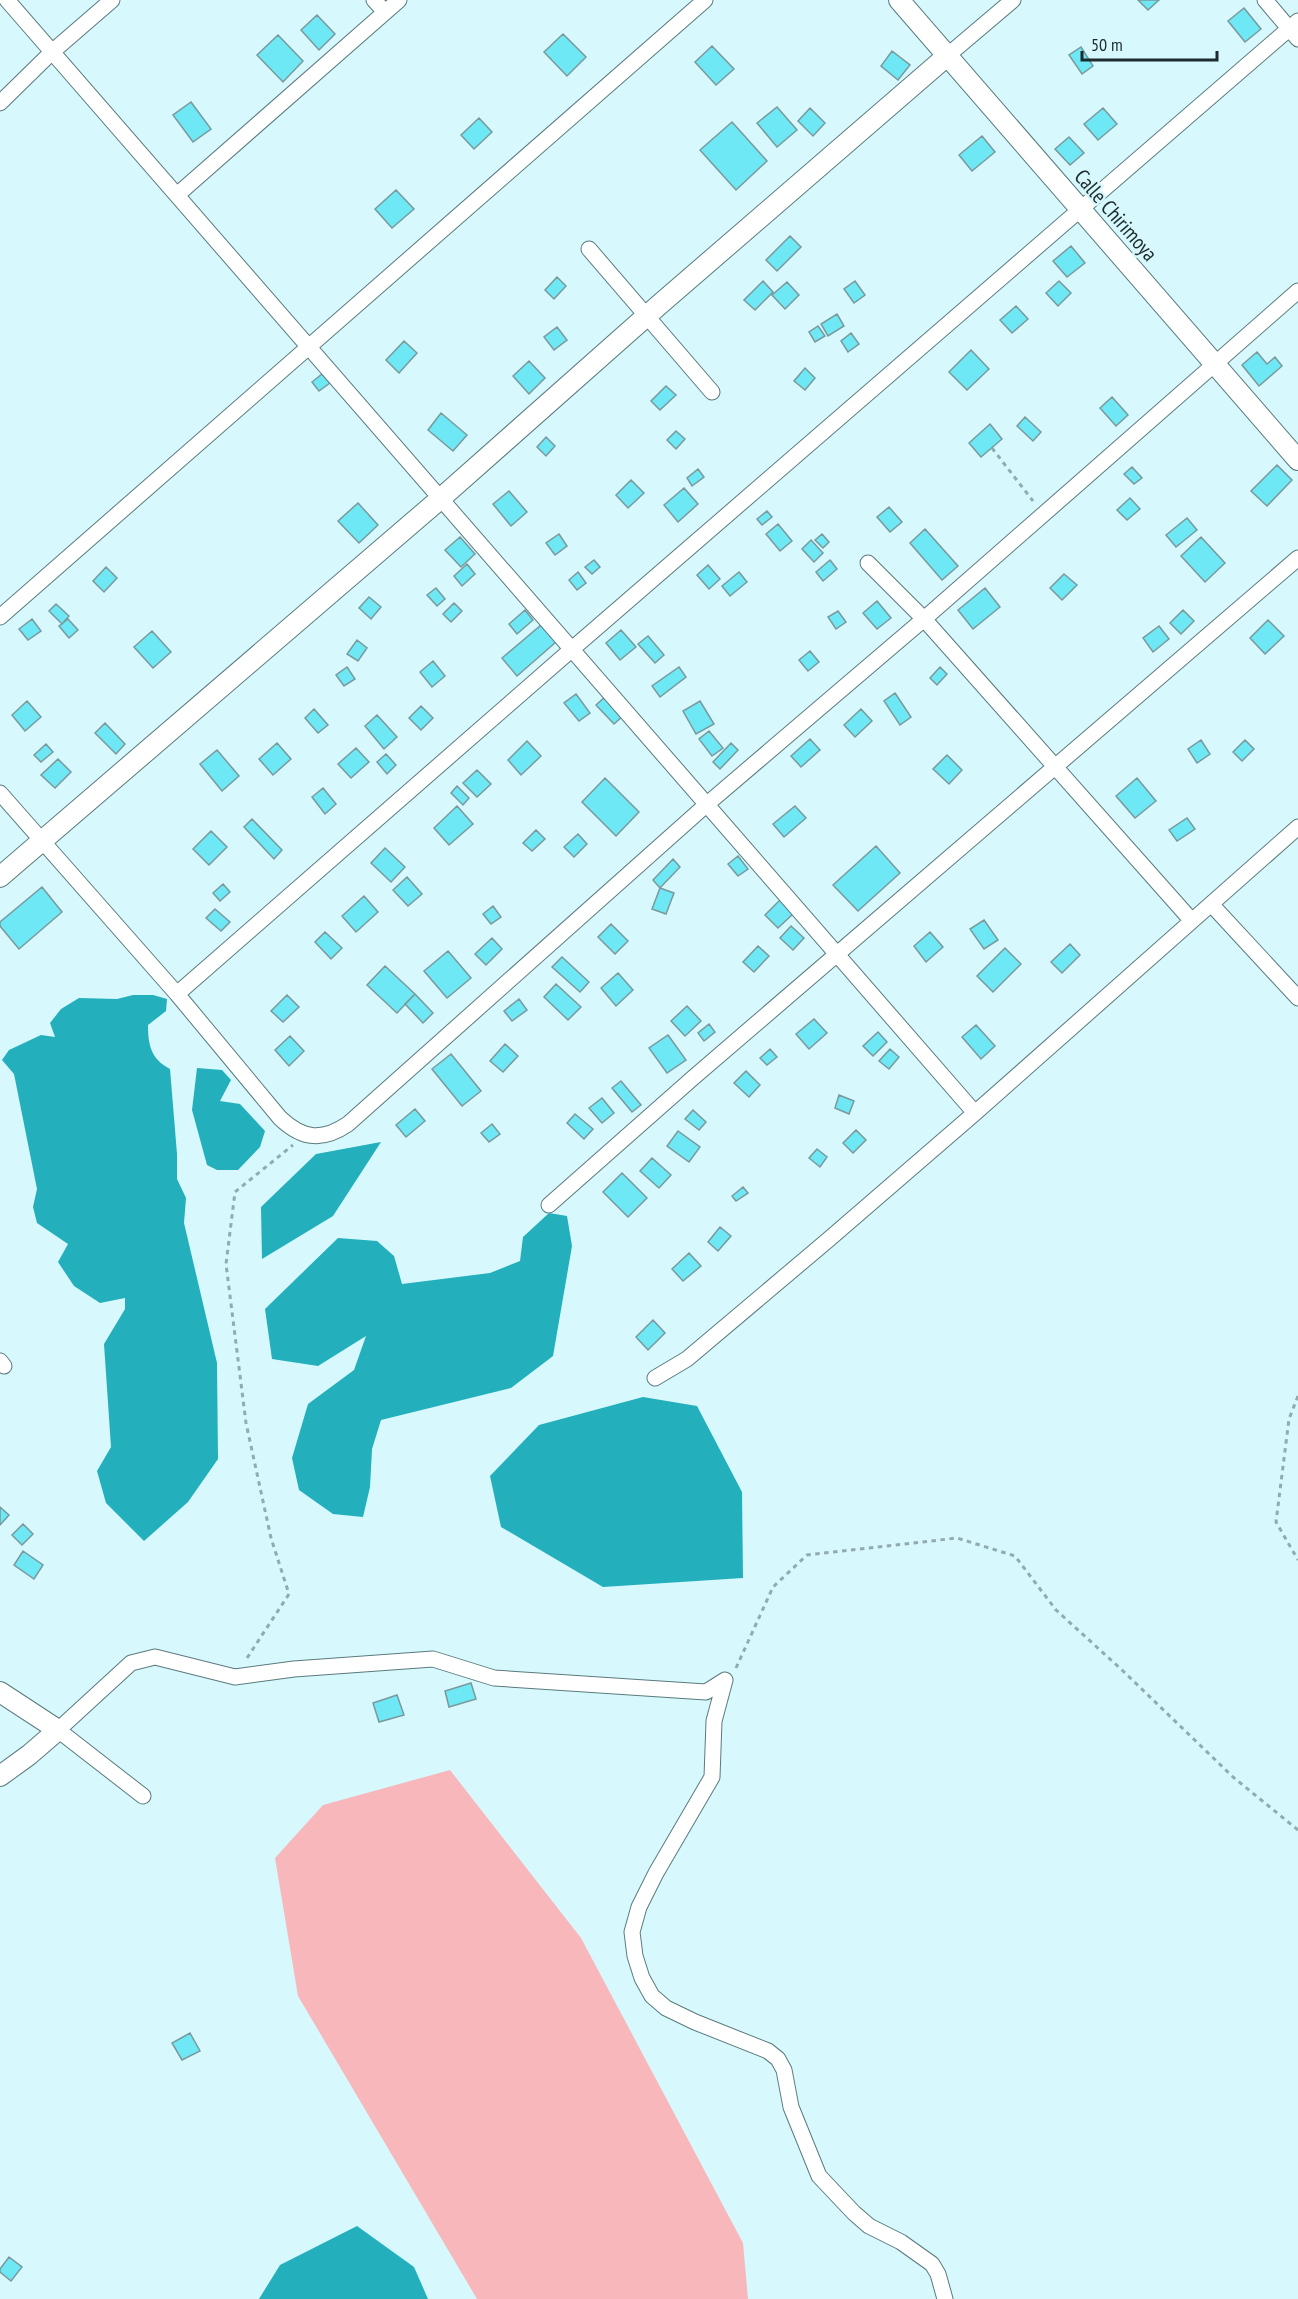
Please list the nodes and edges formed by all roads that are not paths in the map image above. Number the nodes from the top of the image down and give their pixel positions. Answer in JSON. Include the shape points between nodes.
{"nodes":[{"id":1,"x":7,"y":0,"type":"edge"},
{"id":2,"x":112,"y":0,"type":"edge"},
{"id":3,"x":374,"y":0,"type":"edge"},
{"id":4,"x":399,"y":0,"type":"edge"},
{"id":5,"x":705,"y":0,"type":"edge"},
{"id":6,"x":899,"y":0,"type":"edge"},
{"id":7,"x":1013,"y":0,"type":"edge"},
{"id":8,"x":1265,"y":0,"type":"edge"},
{"id":9,"x":385,"y":12,"type":"junction"},
{"id":10,"x":1295,"y":30,"type":"edge"},
{"id":11,"x":52,"y":52,"type":"junction"},
{"id":12,"x":947,"y":56,"type":"junction"},
{"id":13,"x":0,"y":103,"type":"edge"},
{"id":14,"x":177,"y":195,"type":"junction"},
{"id":15,"x":1080,"y":211,"type":"junction"},
{"id":16,"x":589,"y":249,"type":"dead end"},
{"id":17,"x":1298,"y":291,"type":"edge"},
{"id":18,"x":647,"y":317,"type":"junction"},
{"id":19,"x":308,"y":347,"type":"junction"},
{"id":20,"x":1215,"y":365,"type":"junction"},
{"id":21,"x":712,"y":392,"type":"dead end"},
{"id":22,"x":1298,"y":460,"type":"edge"},
{"id":23,"x":440,"y":499,"type":"junction"},
{"id":24,"x":1298,"y":558,"type":"edge"},
{"id":25,"x":868,"y":563,"type":"dead end"},
{"id":26,"x":0,"y":617,"type":"edge"},
{"id":27,"x":924,"y":619,"type":"junction"},
{"id":28,"x":571,"y":650,"type":"junction"},
{"id":29,"x":1054,"y":768,"type":"junction"},
{"id":30,"x":0,"y":793,"type":"edge"},
{"id":31,"x":706,"y":805,"type":"junction"},
{"id":32,"x":1298,"y":827,"type":"edge"},
{"id":33,"x":42,"y":839,"type":"junction"},
{"id":34,"x":0,"y":877,"type":"edge"},
{"id":35,"x":1211,"y":904,"type":"junction"},
{"id":36,"x":1192,"y":921,"type":"junction"},
{"id":37,"x":836,"y":955,"type":"junction"},
{"id":38,"x":177,"y":994,"type":"junction"},
{"id":39,"x":1298,"y":998,"type":"edge"},
{"id":40,"x":975,"y":1113,"type":"junction"},
{"id":41,"x":549,"y":1205,"type":"dead end"},
{"id":42,"x":656,"y":1378,"type":"dead end"},
{"id":43,"x":0,"y":1692,"type":"edge"},
{"id":44,"x":58,"y":1730,"type":"junction"},
{"id":45,"x":0,"y":1776,"type":"edge"},
{"id":46,"x":143,"y":1796,"type":"dead end"},
{"id":47,"x":945,"y":2299,"type":"edge"}],
"edges":[{"from":1,"to":11,"type":"street"},
{"from":2,"to":11,"type":"street"},
{"from":3,"to":9,"type":"street"},
{"from":4,"to":9,"type":"street"},
{"from":5,"to":19,"type":"street"},
{"from":6,"to":12,"type":"street","name":"Calle Chirimoya"},
{"from":7,"to":12,"type":"street"},
{"from":8,"to":10,"type":"street"},
{"from":9,"to":14,"type":"street"},
{"from":10,"to":15,"type":"street"},
{"from":11,"to":13,"type":"street"},
{"from":11,"to":14,"type":"street"},
{"from":12,"to":15,"type":"street","name":"Calle Chirimoya"},
{"from":12,"to":18,"type":"street"},
{"from":14,"to":19,"type":"street"},
{"from":15,"to":20,"type":"street","name":"Calle Chirimoya"},
{"from":15,"to":28,"type":"street"},
{"from":16,"to":18,"type":"street"},
{"from":17,"to":20,"type":"street"},
{"from":18,"to":21,"type":"street"},
{"from":18,"to":23,"type":"street"},
{"from":19,"to":23,"type":"street"},
{"from":19,"to":26,"type":"street"},
{"from":20,"to":22,"type":"street","name":"Calle Chirimoya"},
{"from":20,"to":27,"type":"street"},
{"from":23,"to":28,"type":"street"},
{"from":23,"to":33,"type":"street"},
{"from":24,"to":29,"type":"street"},
{"from":25,"to":27,"type":"street"},
{"from":27,"to":29,"type":"street"},
{"from":27,"to":31,"type":"street"},
{"from":28,"to":31,"type":"street"},
{"from":28,"to":38,"type":"street"},
{"from":29,"to":36,"type":"street"},
{"from":29,"to":37,"type":"street"},
{"from":30,"to":33,"type":"street"},
{"from":31,"to":37,"type":"street"},
{"from":31,"to":38,"type":"street","via":[[336,1132],[306,1135],[291,1129]]},
{"from":32,"to":35,"type":"street"},
{"from":33,"to":34,"type":"street"},
{"from":33,"to":38,"type":"street"},
{"from":35,"to":36,"type":"street"},
{"from":35,"to":39,"type":"street"},
{"from":36,"to":40,"type":"street"},
{"from":37,"to":40,"type":"street"},
{"from":37,"to":41,"type":"street"},
{"from":40,"to":42,"type":"street","via":[[687,1359]]},
{"from":43,"to":44,"type":"street"},
{"from":44,"to":45,"type":"street"},
{"from":44,"to":46,"type":"street"},
{"from":44,"to":47,"type":"street","via":[[131,1663],[154,1657],[235,1677],[294,1668],[434,1659],[506,1679],[706,1692],[725,1680],[714,1721],[711,1777],[656,1873],[632,1932],[642,1978],[652,1996],[666,2008],[768,2051],[778,2059],[791,2107],[819,2176],[869,2226],[932,2264]]}]}
